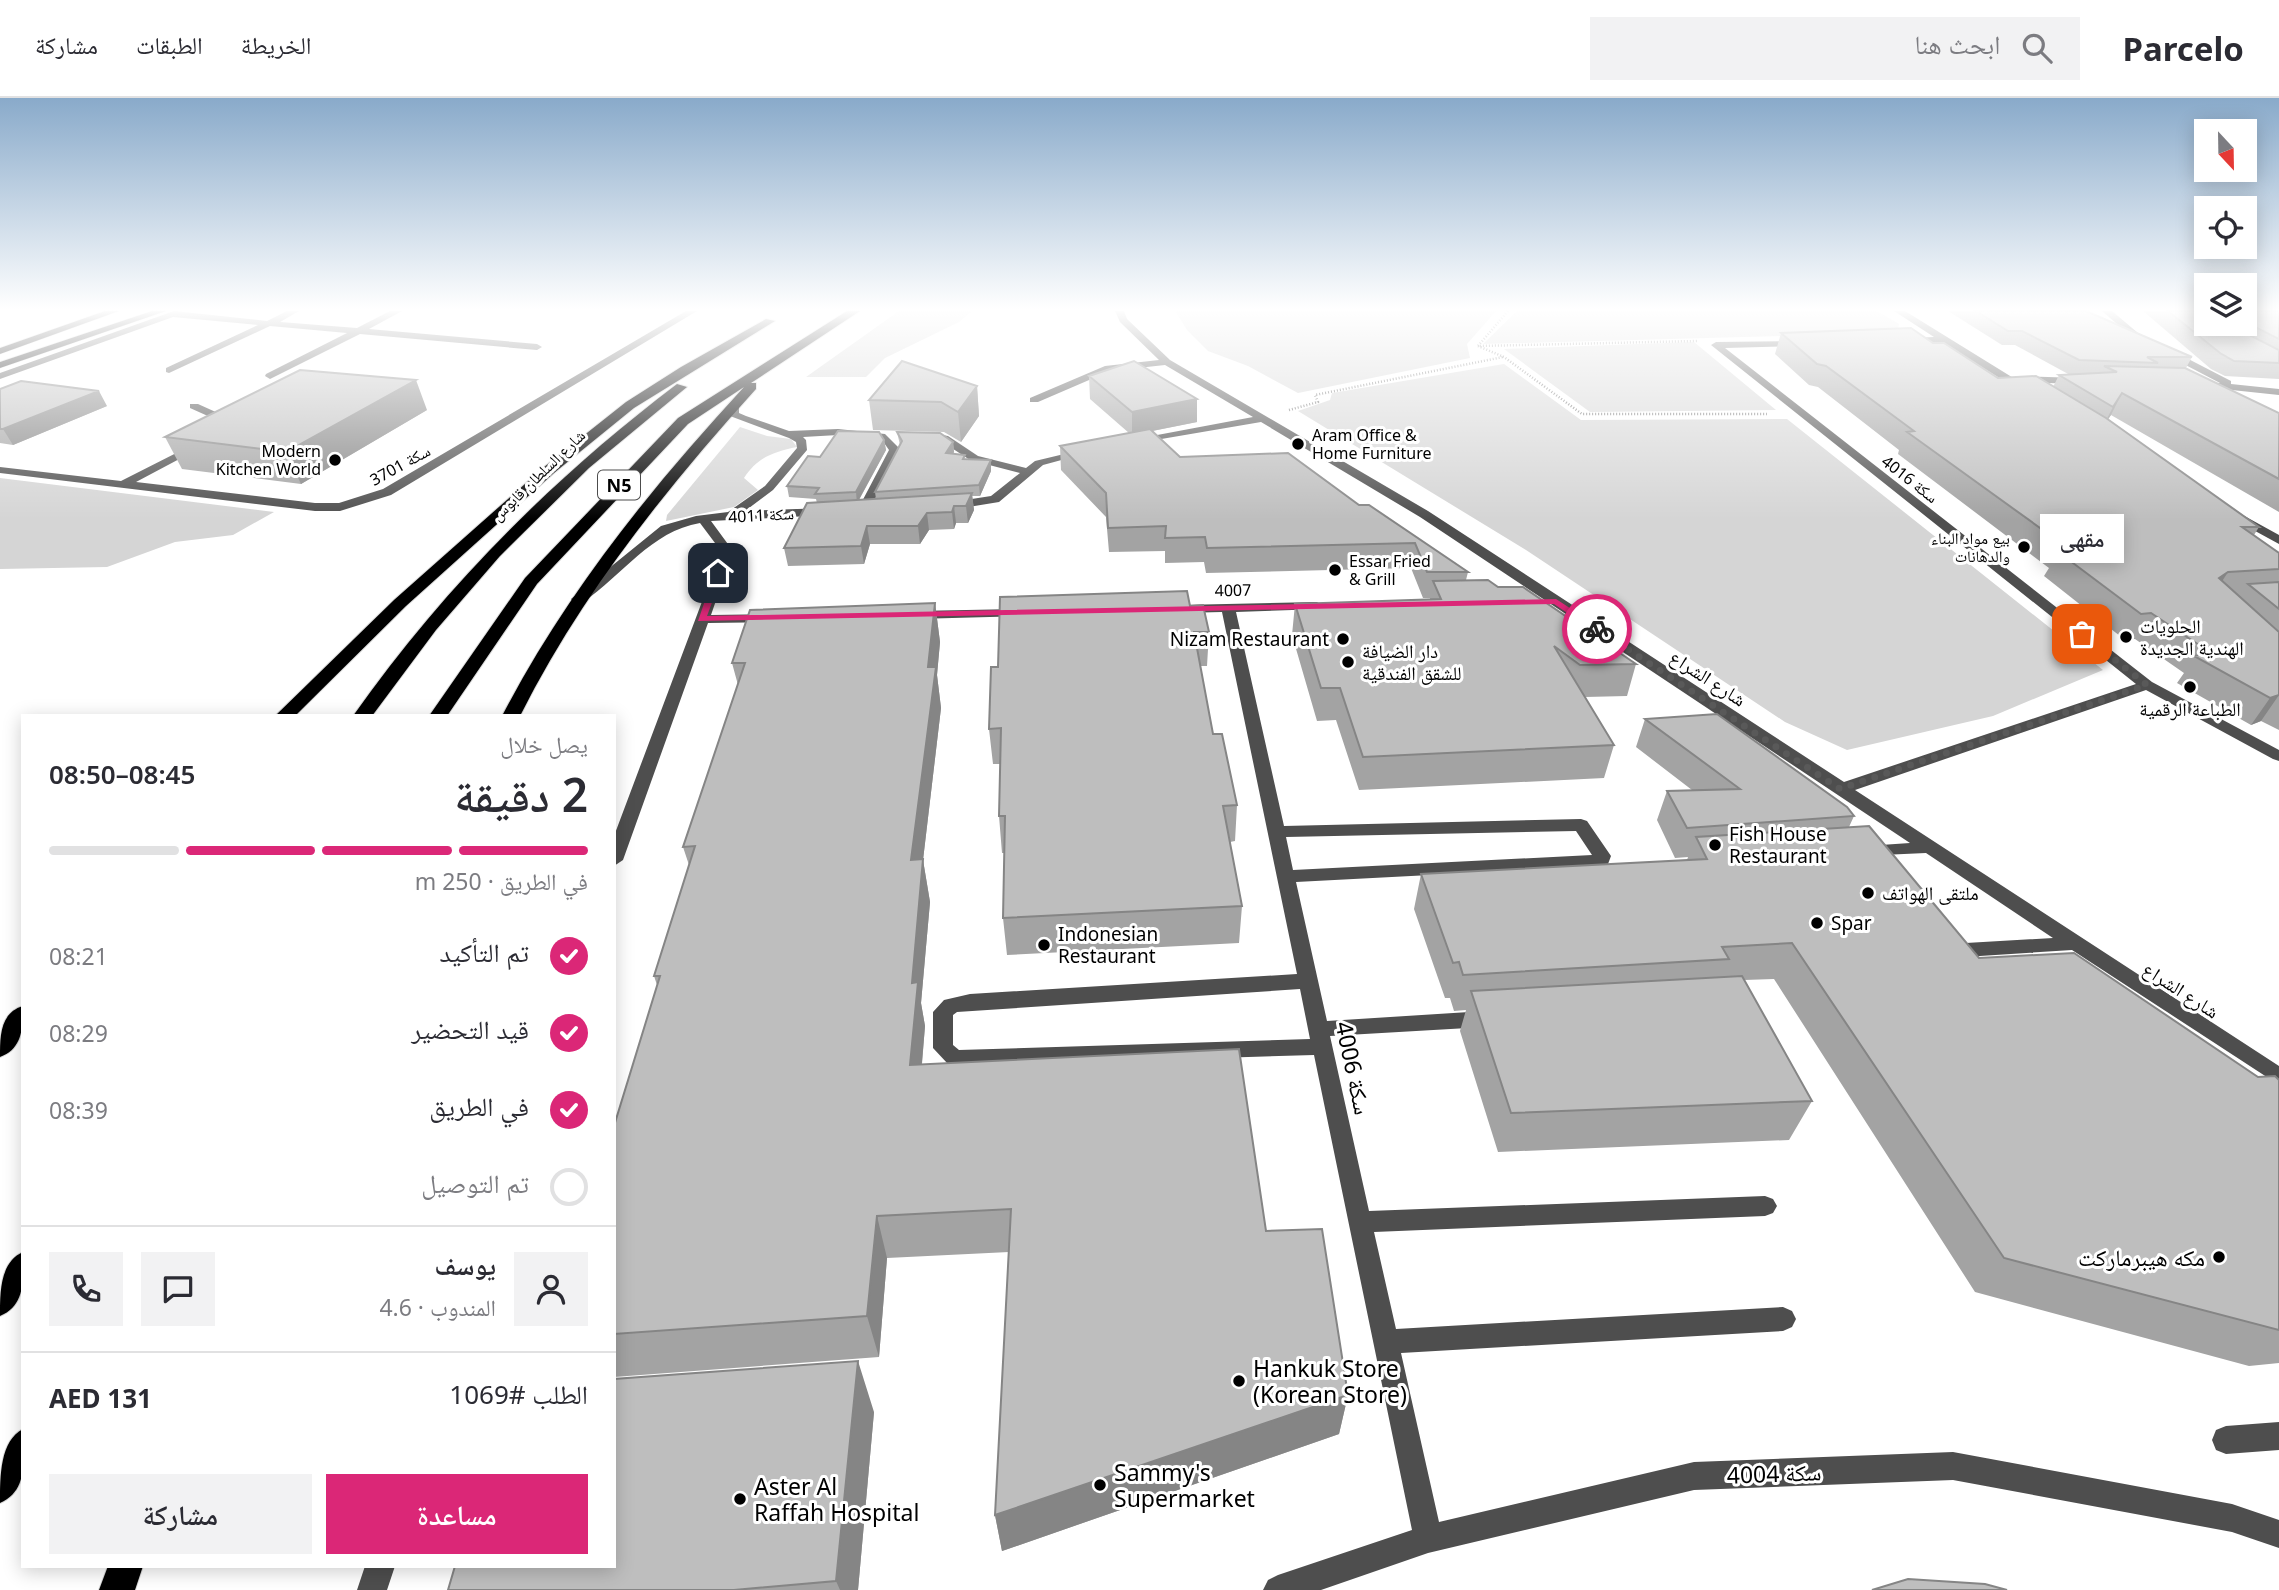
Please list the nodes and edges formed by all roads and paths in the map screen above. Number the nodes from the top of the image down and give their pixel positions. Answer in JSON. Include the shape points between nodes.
{"nodes":[{"id":1,"x":575,"y":381,"type":"edge"},
{"id":2,"x":667,"y":381,"type":"edge"},
{"id":3,"x":694,"y":381,"type":"edge"},
{"id":4,"x":745,"y":381,"type":"edge"},
{"id":5,"x":758,"y":381,"type":"edge"},
{"id":6,"x":1079,"y":381,"type":"edge"},
{"id":7,"x":1198,"y":381,"type":"edge"},
{"id":8,"x":1386,"y":381,"type":"edge"},
{"id":9,"x":1536,"y":381,"type":"edge"},
{"id":10,"x":1760,"y":381,"type":"edge"},
{"id":11,"x":2012,"y":381,"type":"edge"},
{"id":12,"x":2077,"y":381,"type":"edge"},
{"id":13,"x":2092,"y":381,"type":"edge"},
{"id":14,"x":2222,"y":381,"type":"edge"},
{"id":15,"x":2189,"y":384,"type":"edge"},
{"id":16,"x":2230,"y":385,"type":"junction"},
{"id":17,"x":2279,"y":392,"type":"edge"},
{"id":18,"x":2032,"y":393,"type":"edge"},
{"id":19,"x":1034,"y":400,"type":"dead end"},
{"id":20,"x":194,"y":406,"type":"dead end"},
{"id":21,"x":734,"y":406,"type":"junction"},
{"id":22,"x":1802,"y":414,"type":"junction"},
{"id":23,"x":1261,"y":419,"type":"junction"},
{"id":24,"x":789,"y":434,"type":"junction"},
{"id":25,"x":918,"y":436,"type":"edge"},
{"id":26,"x":1128,"y":444,"type":"edge"},
{"id":27,"x":1101,"y":449,"type":"edge"},
{"id":28,"x":0,"y":470,"type":"edge"},
{"id":29,"x":1026,"y":471,"type":"junction"},
{"id":30,"x":122,"y":485,"type":"junction"},
{"id":31,"x":933,"y":508,"type":"edge"},
{"id":32,"x":2230,"y":512,"type":"edge"},
{"id":33,"x":730,"y":516,"type":"junction"},
{"id":34,"x":704,"y":520,"type":"junction"},
{"id":35,"x":2279,"y":539,"type":"edge"},
{"id":36,"x":578,"y":599,"type":"junction"},
{"id":37,"x":1556,"y":601,"type":"junction"},
{"id":38,"x":1528,"y":602,"type":"edge"},
{"id":39,"x":1338,"y":605,"type":"edge"},
{"id":40,"x":1228,"y":607,"type":"junction"},
{"id":41,"x":1159,"y":609,"type":"edge"},
{"id":42,"x":1035,"y":612,"type":"edge"},
{"id":43,"x":897,"y":616,"type":"edge"},
{"id":44,"x":791,"y":618,"type":"edge"},
{"id":45,"x":702,"y":619,"type":"junction"},
{"id":46,"x":2147,"y":685,"type":"junction"},
{"id":47,"x":286,"y":714,"type":"edge"},
{"id":48,"x":364,"y":714,"type":"edge"},
{"id":49,"x":439,"y":714,"type":"edge"},
{"id":50,"x":512,"y":714,"type":"edge"},
{"id":51,"x":2279,"y":756,"type":"edge"},
{"id":52,"x":1840,"y":789,"type":"junction"},
{"id":53,"x":1276,"y":832,"type":"junction"},
{"id":54,"x":1929,"y":847,"type":"junction"},
{"id":55,"x":1849,"y":853,"type":"edge"},
{"id":56,"x":616,"y":855,"type":"edge"},
{"id":57,"x":1286,"y":876,"type":"junction"},
{"id":58,"x":2075,"y":943,"type":"junction"},
{"id":59,"x":1943,"y":952,"type":"edge"},
{"id":60,"x":1308,"y":981,"type":"junction"},
{"id":61,"x":1512,"y":1017,"type":"edge"},
{"id":62,"x":21,"y":1018,"type":"edge"},
{"id":63,"x":1321,"y":1038,"type":"junction"},
{"id":64,"x":0,"y":1047,"type":"edge"},
{"id":65,"x":2279,"y":1077,"type":"edge"},
{"id":66,"x":1765,"y":1206,"type":"dead end"},
{"id":67,"x":1360,"y":1222,"type":"junction"},
{"id":68,"x":21,"y":1268,"type":"edge"},
{"id":69,"x":0,"y":1302,"type":"edge"},
{"id":70,"x":1783,"y":1319,"type":"dead end"},
{"id":71,"x":1385,"y":1342,"type":"junction"},
{"id":72,"x":2279,"y":1436,"type":"edge"},
{"id":73,"x":2226,"y":1440,"type":"dead end"},
{"id":74,"x":21,"y":1449,"type":"edge"},
{"id":75,"x":0,"y":1486,"type":"edge"},
{"id":76,"x":2279,"y":1534,"type":"edge"},
{"id":77,"x":1427,"y":1539,"type":"junction"},
{"id":78,"x":125,"y":1568,"type":"edge"},
{"id":79,"x":379,"y":1568,"type":"edge"},
{"id":80,"x":117,"y":1590,"type":"edge"},
{"id":81,"x":372,"y":1590,"type":"edge"},
{"id":82,"x":1278,"y":1590,"type":"edge"}],
"edges":[{"from":1,"to":30,"type":"street","name":"سكة 3701","via":[[387,492],[340,507]]},
{"from":2,"to":47,"type":"highway","name":"شارع السلطان قابوس","number":"N5","via":[[549,470],[400,603]]},
{"from":3,"to":48,"type":"highway","name":"شارع السلطان قابوس","number":"N5","via":[[601,451],[533,516],[440,614]]},
{"from":4,"to":49,"type":"highway","number":"N5","via":[[683,421],[636,467],[531,582]]},
{"from":5,"to":21,"type":"highway"},
{"from":6,"to":19,"type":"street"},
{"from":7,"to":23,"type":"street","name":"شارع الشراع"},
{"from":8,"to":23,"type":"path","via":[[1315,395],[1318,402]]},
{"from":9,"to":22,"type":"path","via":[[1582,415]]},
{"from":10,"to":22,"type":"street","name":"سكة 4016"},
{"from":11,"to":18,"type":"street"},
{"from":12,"to":13,"type":"street"},
{"from":14,"to":16,"type":"street"},
{"from":15,"to":16,"type":"street"},
{"from":16,"to":17,"type":"street"},
{"from":20,"to":30,"type":"street","via":[[225,420],[224,430]]},
{"from":21,"to":24,"type":"street","via":[[734,414],[751,426]]},
{"from":21,"to":36,"type":"highway","via":[[630,526]]},
{"from":22,"to":46,"type":"street","name":"سكة 4016"},
{"from":23,"to":26,"type":"street"},
{"from":23,"to":37,"type":"street","name":"شارع الشراع","via":[[1424,514]]},
{"from":24,"to":33,"type":"street","via":[[801,440],[803,449],[769,488]]},
{"from":24,"to":33,"type":"street","name":"سكة 4011","via":[[891,436],[895,450],[856,511]]},
{"from":25,"to":29,"type":"street","via":[[944,438],[974,458]]},
{"from":27,"to":29,"type":"street","via":[[1051,460]]},
{"from":28,"to":30,"type":"street","name":"سكة 3701"},
{"from":29,"to":31,"type":"street","via":[[995,499]]},
{"from":32,"to":35,"type":"street"},
{"from":33,"to":34,"type":"street","name":"سكة 4011"},
{"from":34,"to":36,"type":"street","name":"سكة 4011","via":[[666,527],[603,585]]},
{"from":34,"to":45,"type":"street","name":"سكة 4011","via":[[727,551]]},
{"from":36,"to":50,"type":"highway","via":[[531,673]]},
{"from":37,"to":38,"type":"street"},
{"from":37,"to":52,"type":"street","name":"شارع الشراع"},
{"from":39,"to":40,"type":"street","name":"4007"},
{"from":40,"to":41,"type":"street","name":"4007"},
{"from":40,"to":53,"type":"street","name":"سكة 4006"},
{"from":42,"to":43,"type":"street"},
{"from":44,"to":45,"type":"street"},
{"from":45,"to":56,"type":"street","name":"سكة 4011"},
{"from":46,"to":51,"type":"street","name":"سكة 4016"},
{"from":46,"to":52,"type":"street"},
{"from":52,"to":54,"type":"street","name":"شارع الشراع"},
{"from":53,"to":57,"type":"street","name":"سكة 4006"},
{"from":53,"to":57,"type":"street","via":[[1581,825],[1602,856],[1602,860]]},
{"from":54,"to":55,"type":"street"},
{"from":54,"to":58,"type":"street","name":"شارع الشراع"},
{"from":57,"to":60,"type":"street","name":"سكة 4006"},
{"from":58,"to":59,"type":"street"},
{"from":58,"to":65,"type":"street","name":"شارع الشراع"},
{"from":60,"to":63,"type":"street","name":"سكة 4006"},
{"from":60,"to":63,"type":"street","via":[[960,1003],[943,1012],[943,1048],[955,1058]]},
{"from":61,"to":63,"type":"street"},
{"from":62,"to":64,"type":"highway"},
{"from":63,"to":67,"type":"street","name":"سكة 4006"},
{"from":66,"to":67,"type":"street"},
{"from":67,"to":71,"type":"street","name":"سكة 4006"},
{"from":68,"to":69,"type":"highway"},
{"from":70,"to":71,"type":"street"},
{"from":71,"to":77,"type":"street","name":"سكة 4006"},
{"from":72,"to":73,"type":"street"},
{"from":74,"to":75,"type":"highway"},
{"from":76,"to":77,"type":"street","name":"سكة 4004","via":[[2232,1518],[1953,1466],[1693,1476]]},
{"from":77,"to":82,"type":"street","name":"سكة 4004"},
{"from":78,"to":80,"type":"highway"},
{"from":79,"to":81,"type":"street"}]}
